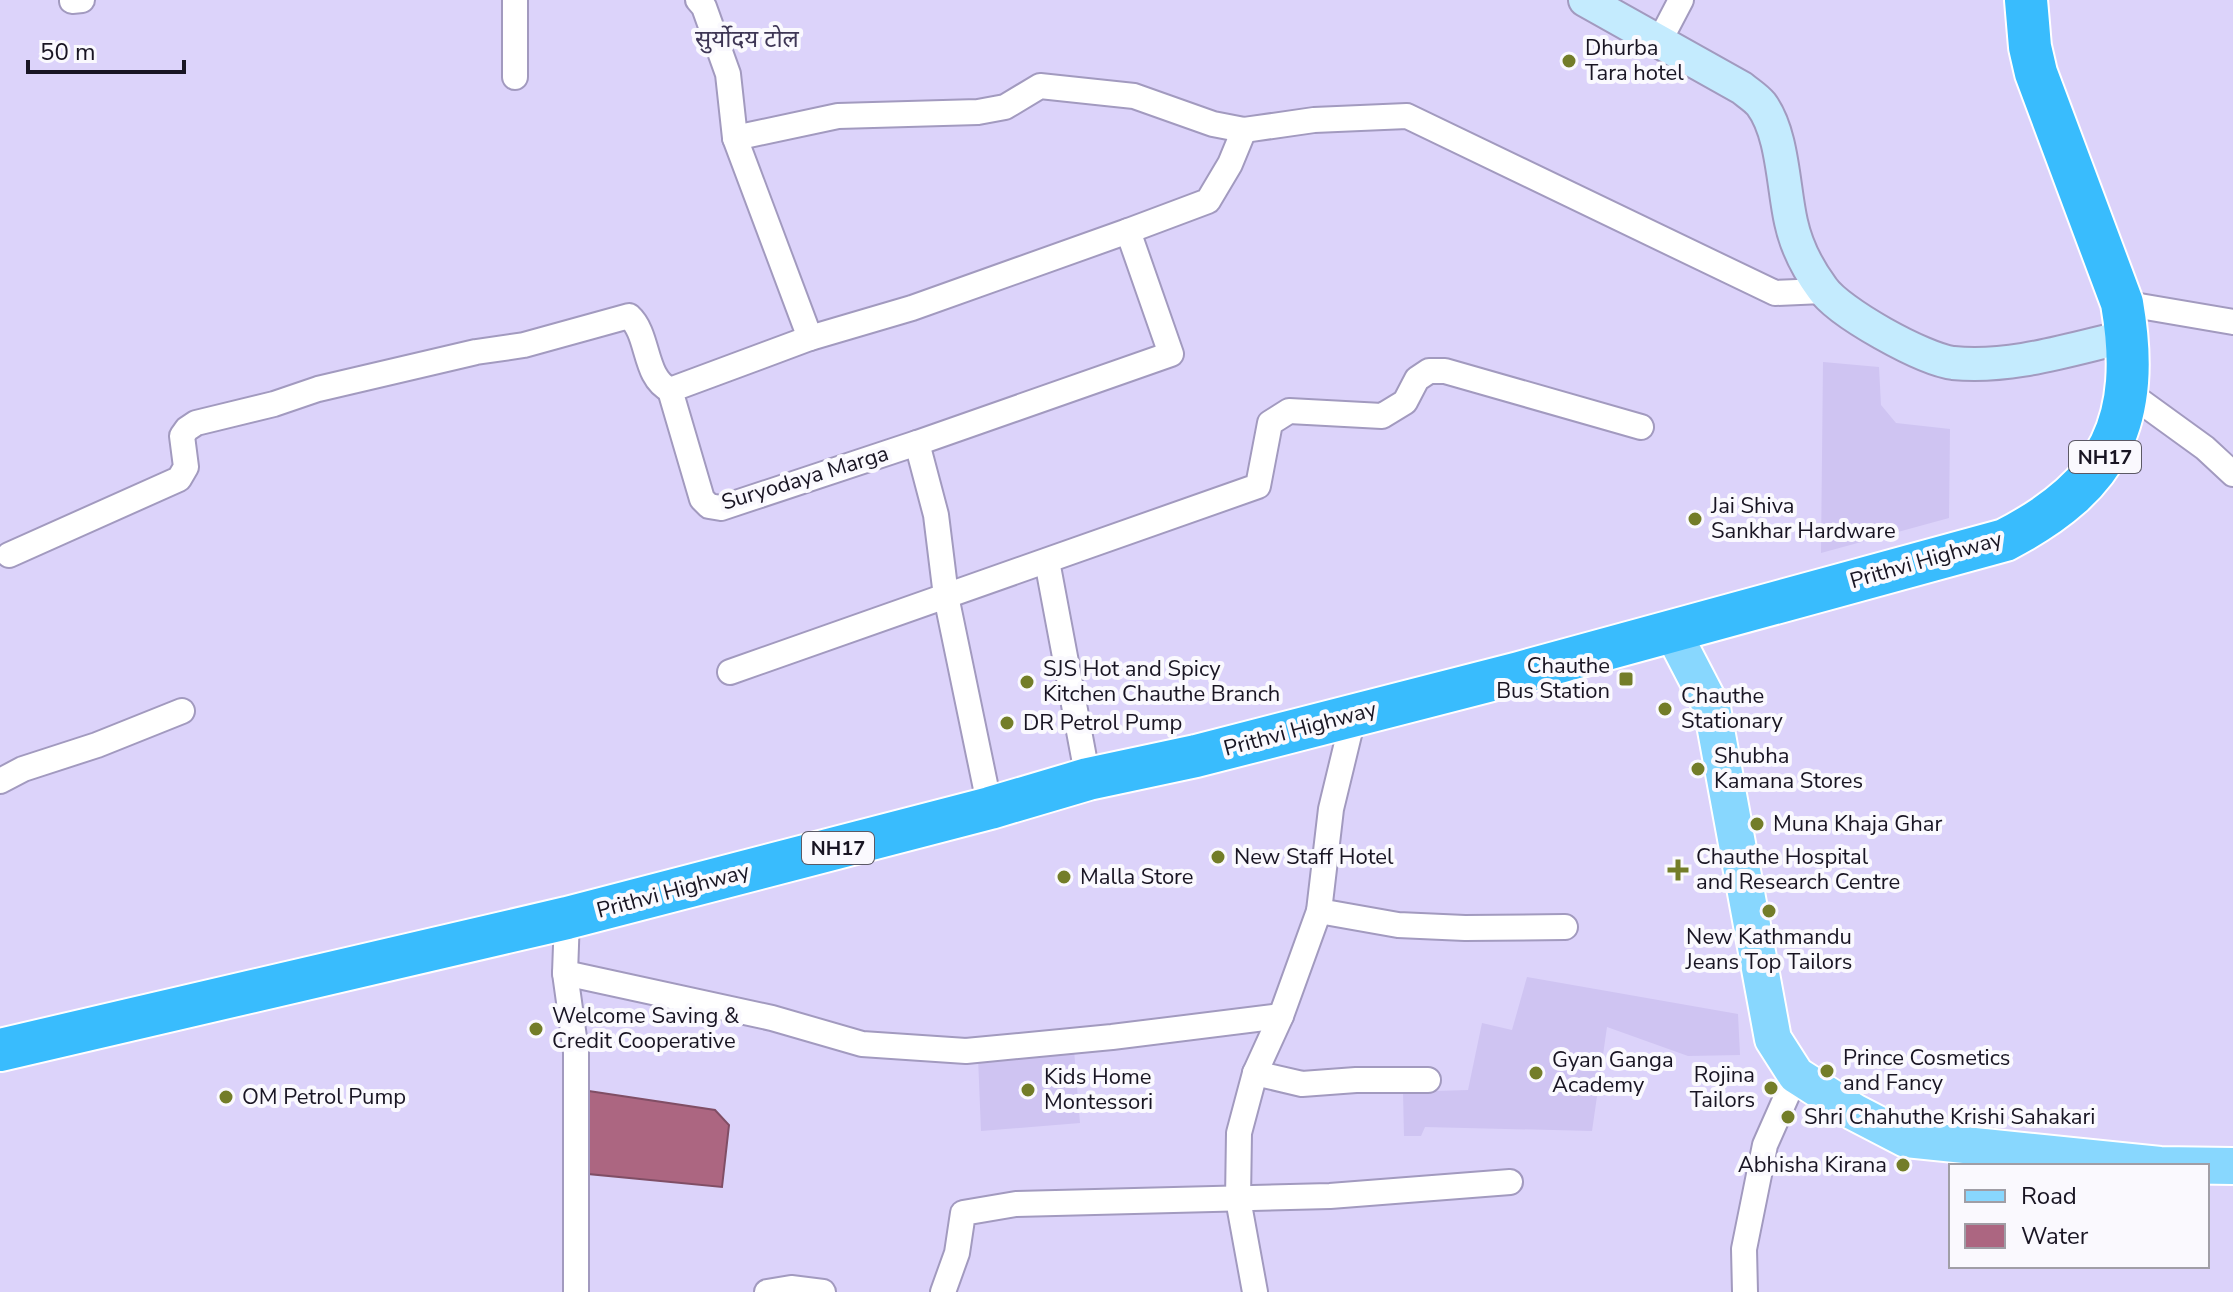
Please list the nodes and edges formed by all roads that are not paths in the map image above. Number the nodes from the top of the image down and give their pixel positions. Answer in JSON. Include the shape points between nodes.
{"nodes":[{"id":1,"x":515,"y":0,"type":"edge"},
{"id":2,"x":698,"y":0,"type":"edge"},
{"id":3,"x":1585,"y":0,"type":"edge"},
{"id":4,"x":1681,"y":0,"type":"edge"},
{"id":5,"x":2026,"y":0,"type":"edge"},
{"id":6,"x":1659,"y":42,"type":"junction"},
{"id":7,"x":515,"y":77,"type":"dead end"},
{"id":8,"x":1244,"y":130,"type":"junction"},
{"id":9,"x":735,"y":138,"type":"junction"},
{"id":10,"x":1128,"y":231,"type":"junction"},
{"id":11,"x":1823,"y":291,"type":"junction"},
{"id":12,"x":2125,"y":320,"type":"junction"},
{"id":13,"x":2233,"y":322,"type":"edge"},
{"id":14,"x":810,"y":338,"type":"junction"},
{"id":15,"x":670,"y":390,"type":"junction"},
{"id":16,"x":2125,"y":390,"type":"junction"},
{"id":17,"x":1641,"y":427,"type":"dead end"},
{"id":18,"x":917,"y":443,"type":"junction"},
{"id":19,"x":2233,"y":474,"type":"edge"},
{"id":20,"x":9,"y":555,"type":"dead end"},
{"id":21,"x":1047,"y":561,"type":"junction"},
{"id":22,"x":946,"y":596,"type":"junction"},
{"id":23,"x":1672,"y":631,"type":"junction"},
{"id":24,"x":730,"y":672,"type":"dead end"},
{"id":25,"x":182,"y":711,"type":"dead end"},
{"id":26,"x":1354,"y":714,"type":"junction"},
{"id":27,"x":1088,"y":779,"type":"junction"},
{"id":28,"x":0,"y":781,"type":"edge"},
{"id":29,"x":990,"y":808,"type":"junction"},
{"id":30,"x":1319,"y":911,"type":"junction"},
{"id":31,"x":567,"y":918,"type":"junction"},
{"id":32,"x":1565,"y":927,"type":"dead end"},
{"id":33,"x":565,"y":973,"type":"junction"},
{"id":34,"x":1281,"y":1016,"type":"junction"},
{"id":35,"x":0,"y":1050,"type":"edge"},
{"id":36,"x":1255,"y":1073,"type":"junction"},
{"id":37,"x":1796,"y":1075,"type":"junction"},
{"id":38,"x":1428,"y":1080,"type":"dead end"},
{"id":39,"x":2150,"y":1164,"type":"edge"},
{"id":40,"x":2209,"y":1166,"type":"edge"},
{"id":41,"x":2233,"y":1166,"type":"edge"},
{"id":42,"x":1510,"y":1182,"type":"dead end"},
{"id":43,"x":1238,"y":1199,"type":"junction"},
{"id":44,"x":576,"y":1292,"type":"edge"},
{"id":45,"x":767,"y":1292,"type":"edge"},
{"id":46,"x":823,"y":1292,"type":"edge"},
{"id":47,"x":943,"y":1292,"type":"edge"},
{"id":48,"x":1255,"y":1292,"type":"edge"},
{"id":49,"x":1745,"y":1292,"type":"edge"}],
"edges":[{"from":1,"to":7,"type":"street"},
{"from":2,"to":9,"type":"street","via":[[728,74]]},
{"from":3,"to":6,"type":"main road"},
{"from":4,"to":6,"type":"street"},
{"from":5,"to":12,"type":"highway","name":"Prithvi Highway","number":"NH17","via":[[2036,73]]},
{"from":6,"to":11,"type":"main road","via":[[1761,103],[1779,153],[1791,224]]},
{"from":8,"to":9,"type":"street","via":[[1134,96],[1040,86],[1005,107],[978,112],[838,116]]},
{"from":8,"to":10,"type":"street","via":[[1208,201]]},
{"from":8,"to":11,"type":"street","via":[[1407,116],[1775,293]]},
{"from":9,"to":14,"type":"street"},
{"from":10,"to":14,"type":"street","via":[[912,308]]},
{"from":10,"to":18,"type":"street","via":[[1171,354]]},
{"from":11,"to":12,"type":"main road","via":[[1891,338],[1950,363],[2006,363]]},
{"from":12,"to":13,"type":"street"},
{"from":12,"to":16,"type":"highway","name":"Prithvi Highway","number":"NH17"},
{"from":14,"to":15,"type":"street"},
{"from":15,"to":18,"type":"street","name":"Suryodaya Marga","via":[[702,499],[709,506],[721,508]]},
{"from":15,"to":20,"type":"street","via":[[656,377],[629,316],[524,345],[318,389],[196,423],[182,436],[186,467],[179,479]]},
{"from":16,"to":19,"type":"street"},
{"from":16,"to":23,"type":"highway","name":"Prithvi Highway","number":"NH17","via":[[2115,439],[2101,464],[2083,487],[2037,523],[2005,540]]},
{"from":17,"to":21,"type":"street","via":[[1445,371],[1429,371],[1417,379],[1405,402],[1382,416],[1289,411],[1270,423],[1258,486]]},
{"from":18,"to":22,"type":"street","name":"Suryodaya Marga","via":[[936,515]]},
{"from":21,"to":22,"type":"street"},
{"from":21,"to":27,"type":"street"},
{"from":22,"to":24,"type":"street"},
{"from":22,"to":29,"type":"street","name":"Suryodaya Marga"},
{"from":23,"to":26,"type":"highway","name":"Prithvi Highway","number":"NH17"},
{"from":23,"to":37,"type":"main road","via":[[1712,708],[1773,1039]]},
{"from":25,"to":28,"type":"street"},
{"from":26,"to":27,"type":"highway","name":"Prithvi Highway","number":"NH17"},
{"from":26,"to":30,"type":"street","via":[[1331,809]]},
{"from":27,"to":29,"type":"highway","name":"Prithvi Highway","number":"NH17"},
{"from":29,"to":31,"type":"highway","name":"Prithvi Highway","number":"NH17"},
{"from":30,"to":32,"type":"street","via":[[1398,925]]},
{"from":30,"to":34,"type":"street"},
{"from":31,"to":33,"type":"street"},
{"from":31,"to":35,"type":"highway","name":"Prithvi Highway","number":"NH17"},
{"from":33,"to":34,"type":"street","via":[[772,1018],[862,1044],[966,1051]]},
{"from":33,"to":44,"type":"street","via":[[576,1052]]},
{"from":34,"to":36,"type":"street"},
{"from":36,"to":38,"type":"street","via":[[1302,1084]]},
{"from":36,"to":43,"type":"street","via":[[1239,1133]]},
{"from":37,"to":39,"type":"main road","via":[[1906,1139]]},
{"from":37,"to":49,"type":"street","via":[[1765,1145],[1744,1249]]},
{"from":40,"to":41,"type":"main road"},
{"from":42,"to":43,"type":"street"},
{"from":43,"to":47,"type":"street","via":[[1016,1204],[963,1213],[957,1253]]},
{"from":43,"to":48,"type":"street"},
{"from":45,"to":46,"type":"street"}]}
